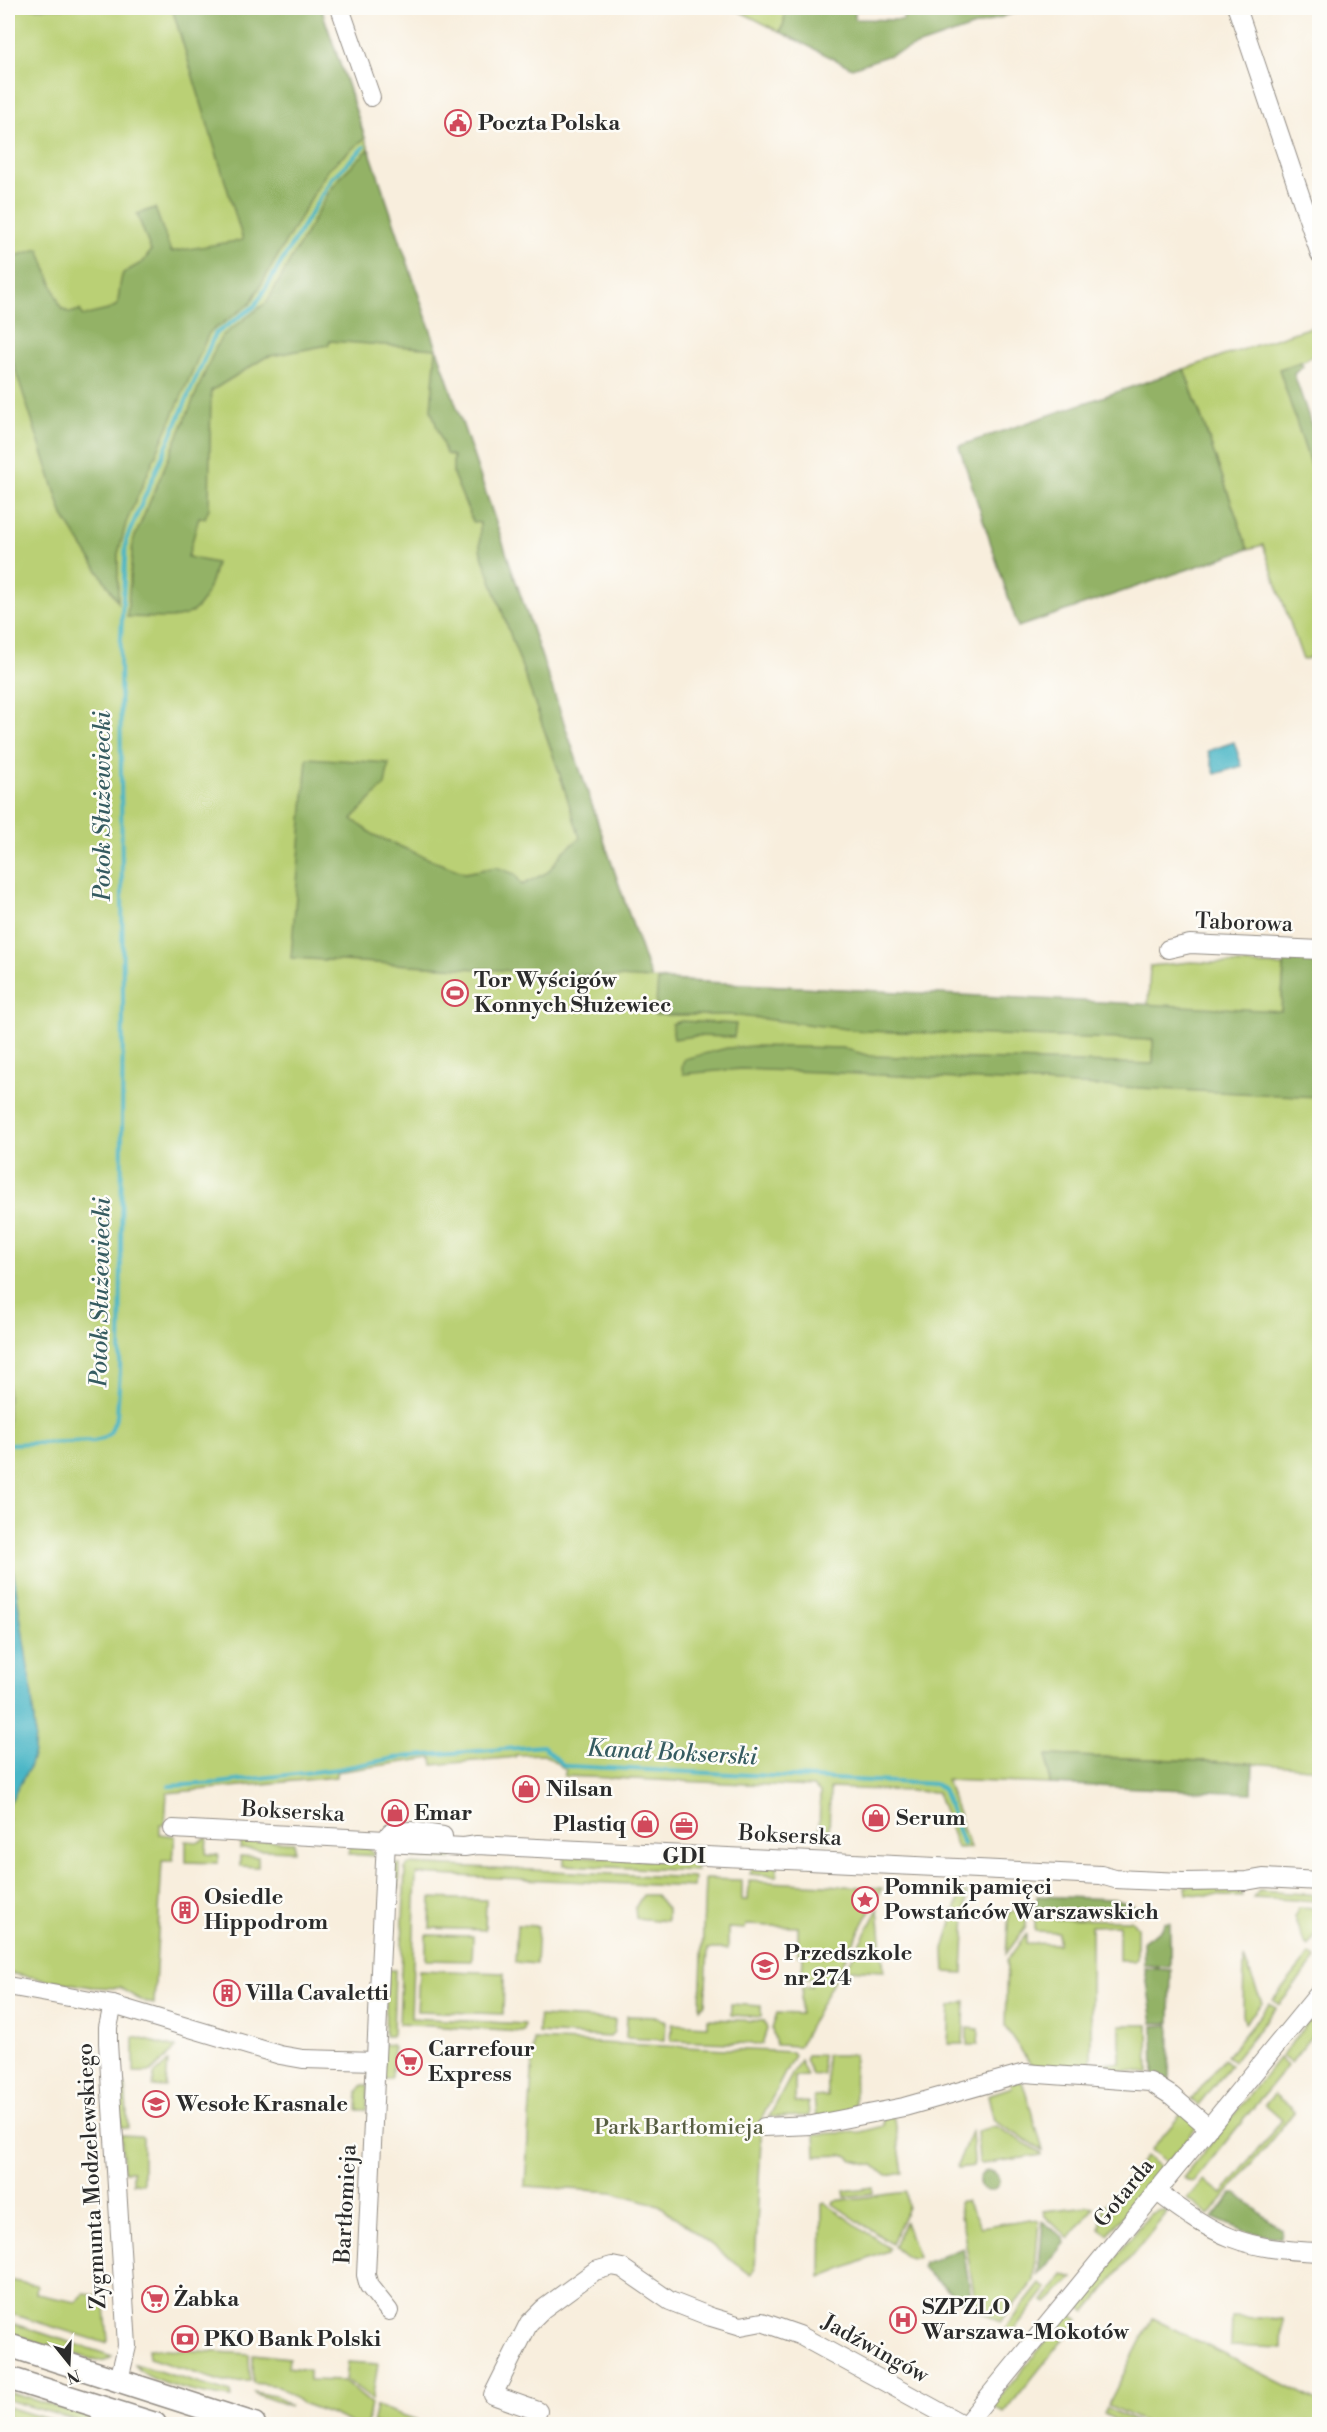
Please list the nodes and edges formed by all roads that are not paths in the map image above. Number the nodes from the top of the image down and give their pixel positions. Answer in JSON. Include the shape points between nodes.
{"nodes":[{"id":1,"x":340,"y":8,"type":"edge"},
{"id":2,"x":1237,"y":8,"type":"edge"},
{"id":3,"x":370,"y":97,"type":"dead end"},
{"id":4,"x":1320,"y":254,"type":"edge"},
{"id":5,"x":1168,"y":949,"type":"dead end"},
{"id":6,"x":1320,"y":950,"type":"edge"},
{"id":7,"x":173,"y":1829,"type":"dead end"},
{"id":8,"x":386,"y":1841,"type":"junction"},
{"id":9,"x":1320,"y":1881,"type":"edge"},
{"id":10,"x":8,"y":1986,"type":"edge"},
{"id":11,"x":1320,"y":1992,"type":"edge"},
{"id":12,"x":113,"y":2005,"type":"junction"},
{"id":13,"x":376,"y":2061,"type":"junction"},
{"id":14,"x":764,"y":2127,"type":"dead end"},
{"id":15,"x":1209,"y":2127,"type":"junction"},
{"id":16,"x":1156,"y":2192,"type":"junction"},
{"id":17,"x":1320,"y":2252,"type":"edge"},
{"id":18,"x":389,"y":2311,"type":"dead end"},
{"id":19,"x":8,"y":2345,"type":"edge"},
{"id":20,"x":8,"y":2378,"type":"edge"},
{"id":21,"x":119,"y":2380,"type":"junction"},
{"id":22,"x":538,"y":2411,"type":"dead end"},
{"id":23,"x":101,"y":2415,"type":"edge"},
{"id":24,"x":155,"y":2424,"type":"edge"},
{"id":25,"x":254,"y":2424,"type":"edge"},
{"id":26,"x":964,"y":2424,"type":"edge"}],
"edges":[{"from":1,"to":3,"type":"street"},
{"from":2,"to":4,"type":"street"},
{"from":5,"to":6,"type":"street","name":"Taborowa","via":[[1190,944]]},
{"from":7,"to":8,"type":"street","name":"Bokserska"},
{"from":8,"to":9,"type":"street","name":"Bokserska","via":[[393,1831],[410,1831],[477,1845],[1182,1882],[1263,1878]]},
{"from":8,"to":13,"type":"street","name":"Bartłomieja"},
{"from":10,"to":12,"type":"street"},
{"from":11,"to":15,"type":"street","name":"Gotarda"},
{"from":12,"to":13,"type":"street","via":[[267,2052],[303,2059]]},
{"from":12,"to":21,"type":"street","name":"Zygmunta Modzelewskiego","via":[[108,2043],[127,2346]]},
{"from":13,"to":18,"type":"street","name":"Bartłomieja","via":[[366,2275],[369,2286]]},
{"from":14,"to":15,"type":"street","via":[[812,2125],[897,2109],[1025,2073],[1149,2082]]},
{"from":15,"to":16,"type":"street","name":"Gotarda"},
{"from":16,"to":17,"type":"street","via":[[1194,2220],[1230,2239],[1259,2247]]},
{"from":16,"to":26,"type":"street","name":"Gotarda"},
{"from":19,"to":21,"type":"main road"},
{"from":20,"to":23,"type":"main road"},
{"from":21,"to":25,"type":"main road"},
{"from":22,"to":26,"type":"street","name":"Jadźwingów","via":[[493,2396],[528,2323],[595,2271],[612,2266],[622,2268],[670,2301],[711,2318],[741,2326],[762,2322],[799,2335]]},
{"from":23,"to":24,"type":"main road"}]}
